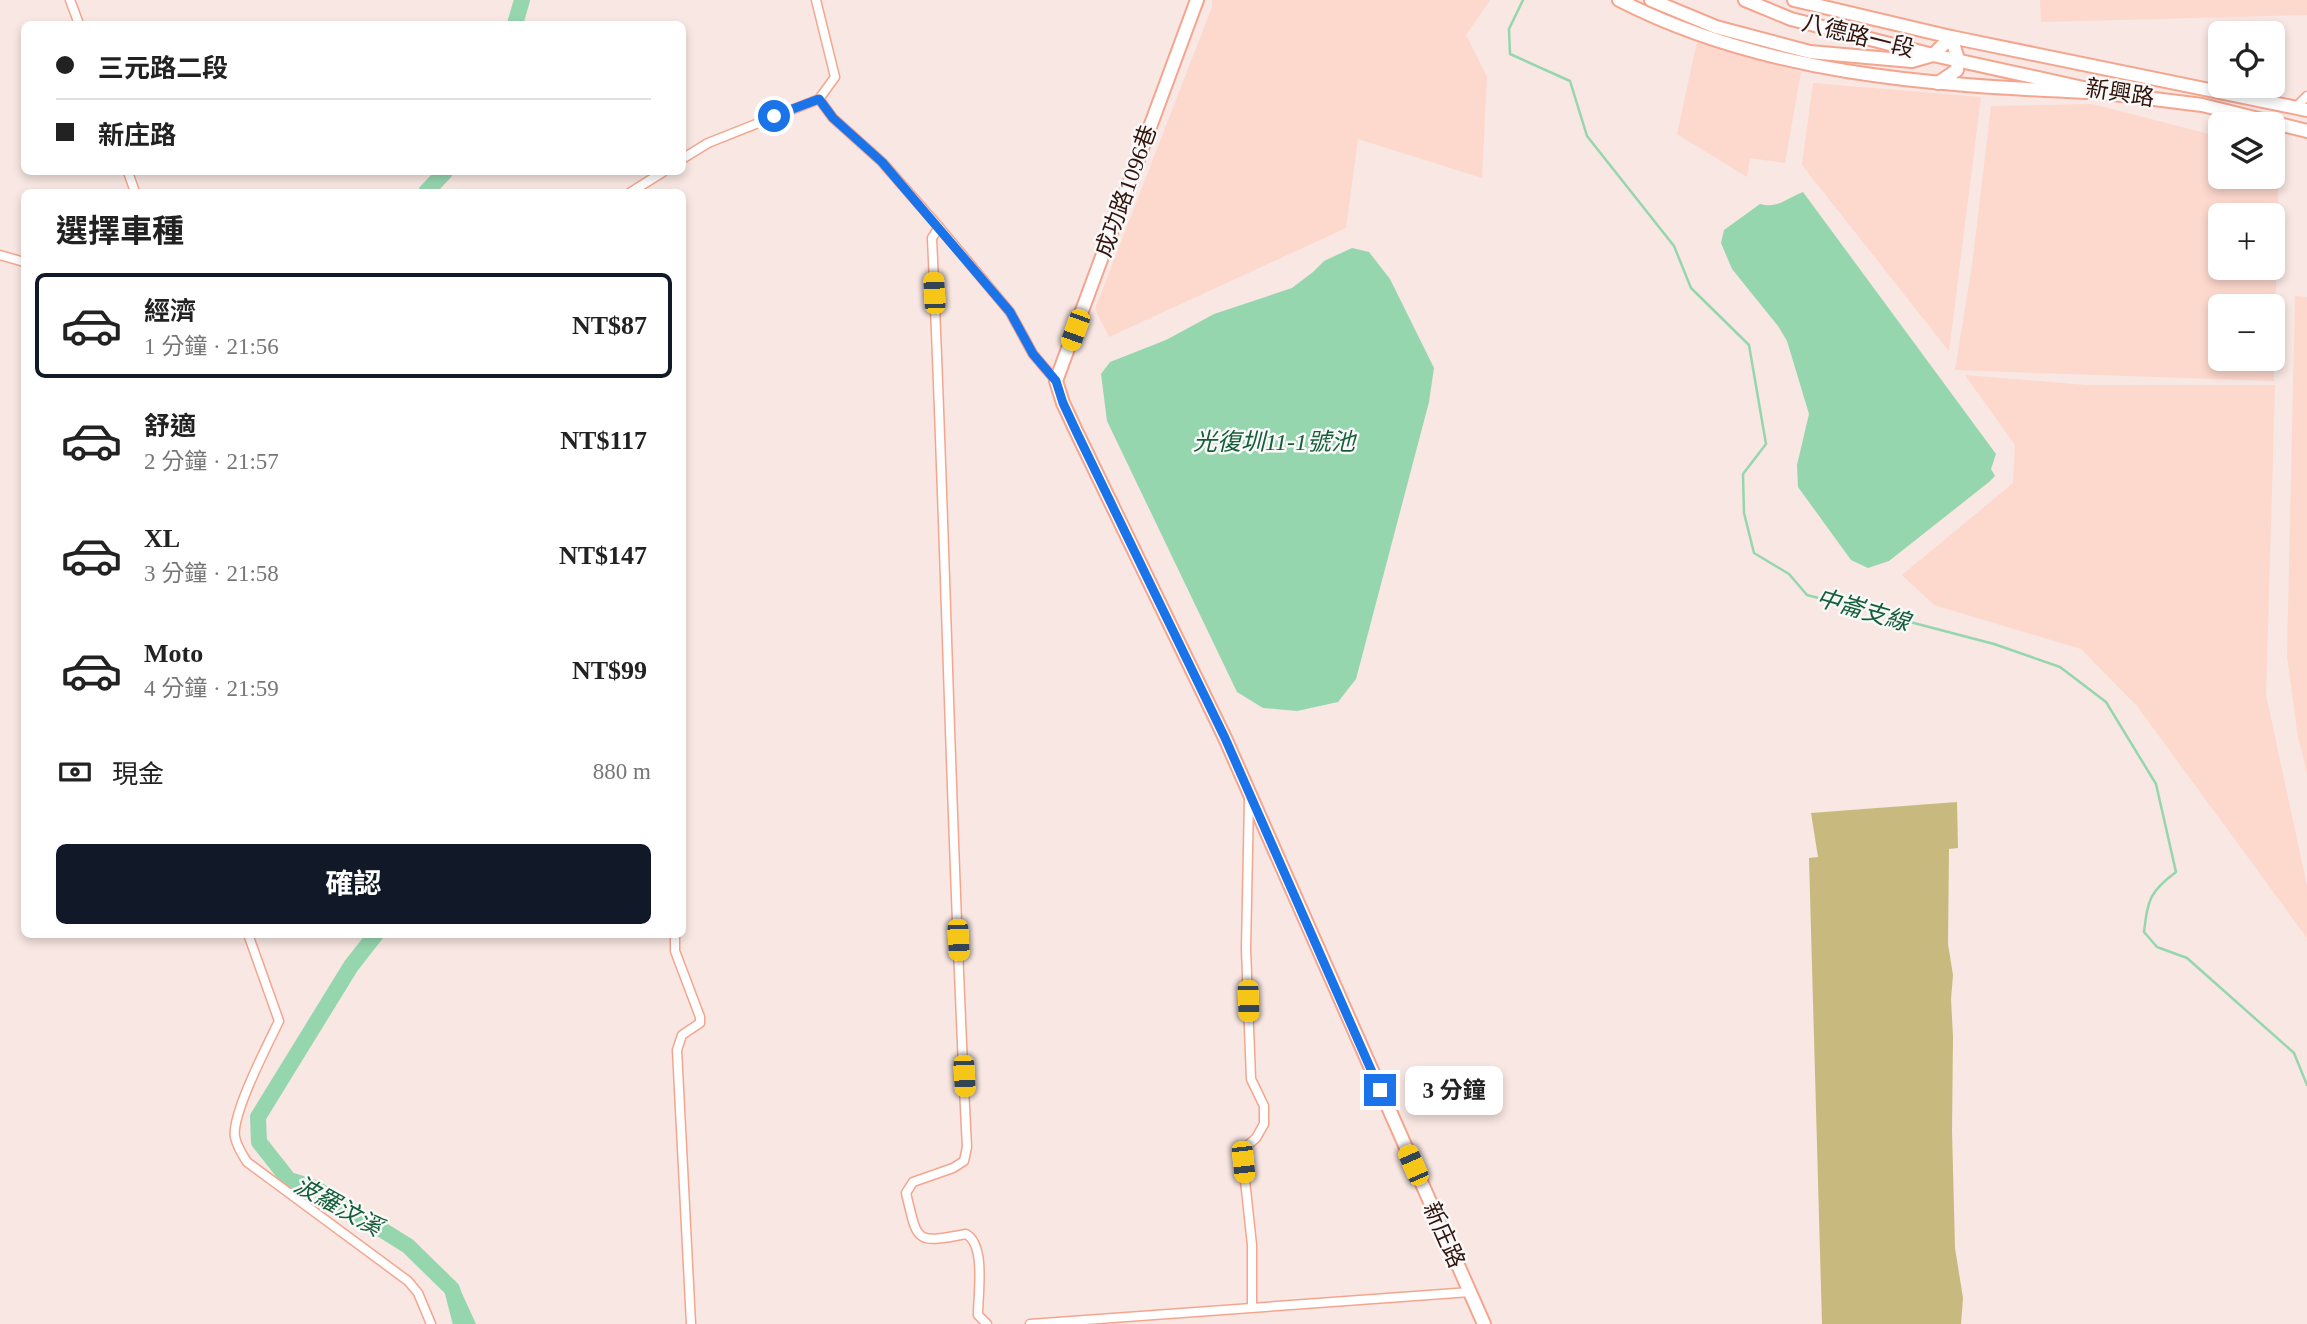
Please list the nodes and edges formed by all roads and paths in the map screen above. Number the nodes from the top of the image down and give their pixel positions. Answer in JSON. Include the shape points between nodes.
{"nodes":[{"id":1,"x":70,"y":0,"type":"edge"},
{"id":2,"x":816,"y":0,"type":"edge"},
{"id":3,"x":1196,"y":0,"type":"edge"},
{"id":4,"x":1619,"y":0,"type":"edge"},
{"id":5,"x":1651,"y":0,"type":"edge"},
{"id":6,"x":1745,"y":0,"type":"edge"},
{"id":7,"x":1794,"y":0,"type":"edge"},
{"id":8,"x":78,"y":21,"type":"edge"},
{"id":9,"x":1951,"y":37,"type":"junction"},
{"id":10,"x":1933,"y":55,"type":"junction"},
{"id":11,"x":1958,"y":59,"type":"junction"},
{"id":12,"x":1938,"y":83,"type":"junction"},
{"id":13,"x":2106,"y":93,"type":"junction"},
{"id":14,"x":2307,"y":96,"type":"edge"},
{"id":15,"x":819,"y":99,"type":"junction"},
{"id":16,"x":2301,"y":109,"type":"edge"},
{"id":17,"x":2307,"y":131,"type":"edge"},
{"id":18,"x":686,"y":157,"type":"edge"},
{"id":19,"x":658,"y":175,"type":"edge"},
{"id":20,"x":638,"y":189,"type":"edge"},
{"id":21,"x":939,"y":227,"type":"junction"},
{"id":22,"x":0,"y":255,"type":"edge"},
{"id":23,"x":21,"y":261,"type":"edge"},
{"id":24,"x":1056,"y":381,"type":"junction"},
{"id":25,"x":1249,"y":796,"type":"junction"},
{"id":26,"x":249,"y":938,"type":"edge"},
{"id":27,"x":675,"y":938,"type":"edge"},
{"id":28,"x":1470,"y":1292,"type":"junction"},
{"id":29,"x":1252,"y":1307,"type":"junction"},
{"id":30,"x":431,"y":1324,"type":"edge"},
{"id":31,"x":691,"y":1324,"type":"edge"},
{"id":32,"x":987,"y":1324,"type":"edge"},
{"id":33,"x":1030,"y":1324,"type":"edge"},
{"id":34,"x":1485,"y":1324,"type":"edge"}],
"edges":[{"from":1,"to":8,"type":"street"},
{"from":2,"to":15,"type":"street","via":[[835,78]]},
{"from":3,"to":24,"type":"street","name":"成功路1096巷"},
{"from":4,"to":12,"type":"street","via":[[1712,38],[1811,66]]},
{"from":5,"to":10,"type":"street","via":[[1716,27],[1810,52],[1912,61]]},
{"from":6,"to":10,"type":"street","name":"八德路一段","via":[[1791,19]]},
{"from":7,"to":9,"type":"street","name":"八德路一段"},
{"from":9,"to":10,"type":"street"},
{"from":9,"to":11,"type":"street"},
{"from":9,"to":16,"type":"street","name":"新興路"},
{"from":10,"to":11,"type":"street","name":"新興路"},
{"from":11,"to":12,"type":"street","via":[[1957,70]]},
{"from":11,"to":13,"type":"street","name":"新興路"},
{"from":12,"to":13,"type":"street"},
{"from":13,"to":17,"type":"street","name":"新興路","via":[[2202,106]]},
{"from":14,"to":16,"type":"street"},
{"from":15,"to":18,"type":"street","via":[[708,143]]},
{"from":15,"to":21,"type":"street"},
{"from":19,"to":20,"type":"street"},
{"from":21,"to":24,"type":"street","via":[[1010,312],[1033,354]]},
{"from":21,"to":32,"type":"street","via":[[932,238],[967,1147],[964,1161],[913,1182],[906,1193],[915,1231],[922,1237],[933,1241],[966,1234],[972,1237],[978,1249],[978,1315]]},
{"from":22,"to":23,"type":"street"},
{"from":24,"to":25,"type":"street","name":"新庄路"},
{"from":25,"to":28,"type":"street","name":"新庄路"},
{"from":25,"to":29,"type":"street","via":[[1246,948],[1251,1079],[1264,1107],[1264,1124],[1247,1146],[1243,1162],[1252,1245]]},
{"from":26,"to":30,"type":"street","via":[[279,1021],[240,1113],[234,1135],[239,1150],[247,1162],[408,1281]]},
{"from":27,"to":31,"type":"street","via":[[675,951],[700,1017],[700,1023],[682,1035],[677,1050]]},
{"from":28,"to":29,"type":"street"},
{"from":28,"to":34,"type":"street","name":"新庄路"},
{"from":29,"to":33,"type":"street"}]}
